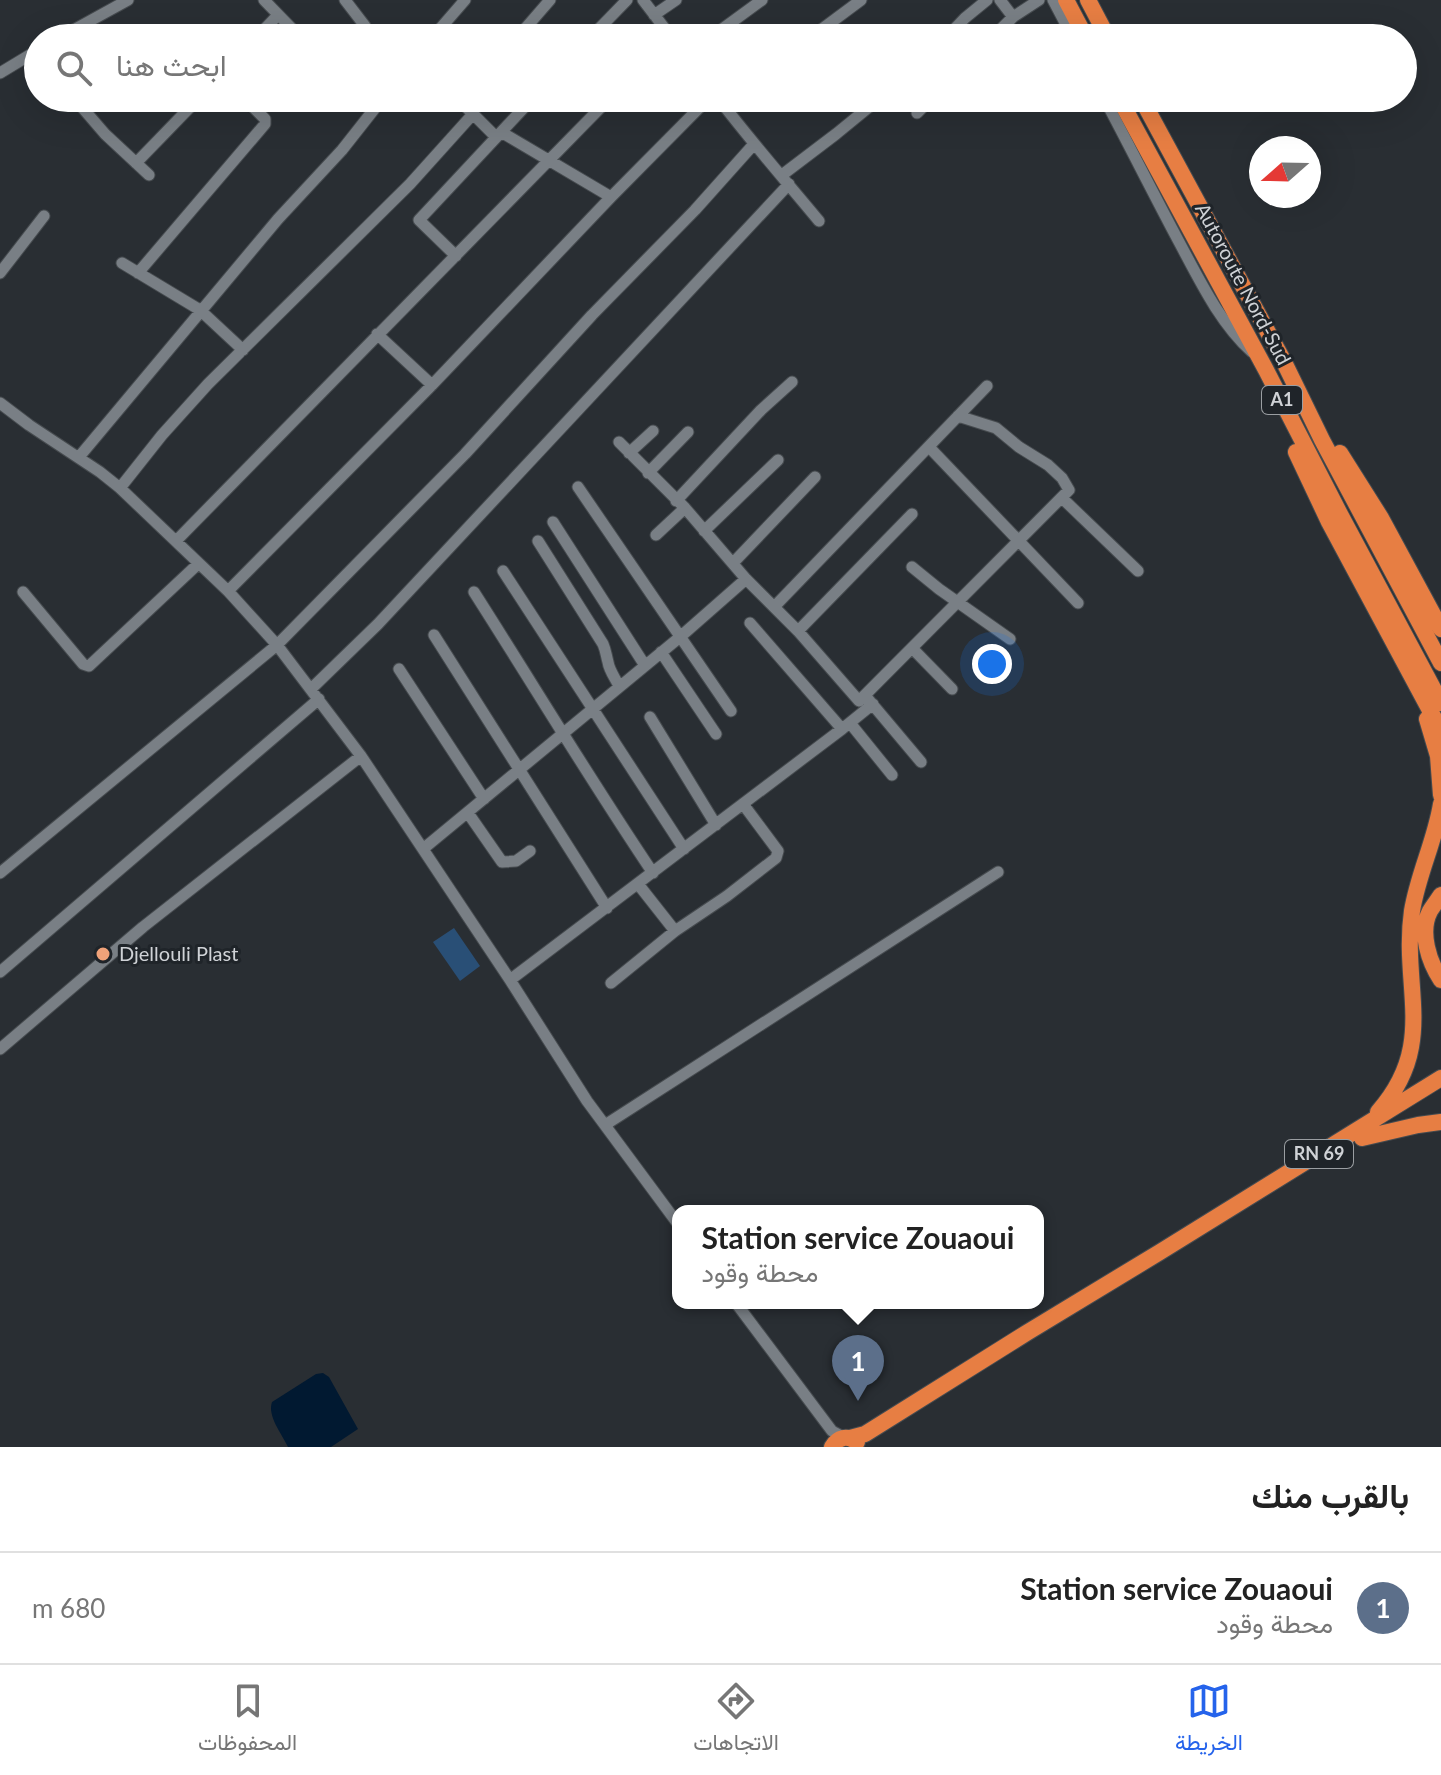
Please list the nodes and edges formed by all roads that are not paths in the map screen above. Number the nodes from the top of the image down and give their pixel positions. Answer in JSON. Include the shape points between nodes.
{"nodes":[{"id":1,"x":128,"y":0,"type":"edge"},
{"id":2,"x":264,"y":0,"type":"edge"},
{"id":3,"x":345,"y":0,"type":"edge"},
{"id":4,"x":465,"y":0,"type":"edge"},
{"id":5,"x":550,"y":0,"type":"edge"},
{"id":6,"x":627,"y":0,"type":"edge"},
{"id":7,"x":643,"y":0,"type":"edge"},
{"id":8,"x":676,"y":0,"type":"edge"},
{"id":9,"x":762,"y":0,"type":"edge"},
{"id":10,"x":861,"y":0,"type":"edge"},
{"id":11,"x":987,"y":0,"type":"edge"},
{"id":12,"x":1000,"y":0,"type":"edge"},
{"id":13,"x":1039,"y":0,"type":"edge"},
{"id":14,"x":1053,"y":0,"type":"edge"},
{"id":15,"x":1066,"y":0,"type":"edge"},
{"id":16,"x":1088,"y":0,"type":"edge"},
{"id":17,"x":278,"y":15,"type":"junction"},
{"id":18,"x":654,"y":15,"type":"junction"},
{"id":19,"x":1013,"y":17,"type":"junction"},
{"id":20,"x":84,"y":24,"type":"edge"},
{"id":21,"x":269,"y":24,"type":"edge"},
{"id":22,"x":287,"y":24,"type":"edge"},
{"id":23,"x":363,"y":24,"type":"edge"},
{"id":24,"x":444,"y":24,"type":"edge"},
{"id":25,"x":529,"y":24,"type":"edge"},
{"id":26,"x":604,"y":24,"type":"edge"},
{"id":27,"x":661,"y":24,"type":"edge"},
{"id":28,"x":729,"y":24,"type":"edge"},
{"id":29,"x":829,"y":24,"type":"edge"},
{"id":30,"x":959,"y":24,"type":"edge"},
{"id":31,"x":1006,"y":24,"type":"edge"},
{"id":32,"x":1066,"y":24,"type":"edge"},
{"id":33,"x":1079,"y":24,"type":"edge"},
{"id":34,"x":1101,"y":24,"type":"edge"},
{"id":35,"x":24,"y":60,"type":"edge"},
{"id":36,"x":0,"y":73,"type":"edge"},
{"id":37,"x":86,"y":112,"type":"edge"},
{"id":38,"x":185,"y":112,"type":"edge"},
{"id":39,"x":258,"y":112,"type":"edge"},
{"id":40,"x":372,"y":112,"type":"edge"},
{"id":41,"x":519,"y":112,"type":"edge"},
{"id":42,"x":596,"y":112,"type":"edge"},
{"id":43,"x":695,"y":112,"type":"edge"},
{"id":44,"x":732,"y":112,"type":"edge"},
{"id":45,"x":863,"y":112,"type":"edge"},
{"id":46,"x":1111,"y":112,"type":"edge"},
{"id":47,"x":1127,"y":112,"type":"edge"},
{"id":48,"x":1149,"y":112,"type":"edge"},
{"id":49,"x":473,"y":114,"type":"joint"},
{"id":50,"x":498,"y":134,"type":"junction"},
{"id":51,"x":754,"y":144,"type":"junction"},
{"id":52,"x":548,"y":161,"type":"junction"},
{"id":53,"x":136,"y":163,"type":"junction"},
{"id":54,"x":149,"y":175,"type":"dead end"},
{"id":55,"x":785,"y":180,"type":"junction"},
{"id":56,"x":611,"y":197,"type":"junction"},
{"id":57,"x":44,"y":216,"type":"dead end"},
{"id":58,"x":819,"y":221,"type":"dead end"},
{"id":59,"x":456,"y":256,"type":"junction"},
{"id":60,"x":122,"y":263,"type":"dead end"},
{"id":61,"x":0,"y":273,"type":"edge"},
{"id":62,"x":138,"y":273,"type":"junction"},
{"id":63,"x":200,"y":310,"type":"junction"},
{"id":64,"x":377,"y":334,"type":"junction"},
{"id":65,"x":243,"y":350,"type":"junction"},
{"id":66,"x":1283,"y":360,"type":"junction"},
{"id":67,"x":1264,"y":365,"type":"junction"},
{"id":68,"x":792,"y":382,"type":"dead end"},
{"id":69,"x":432,"y":385,"type":"junction"},
{"id":70,"x":987,"y":386,"type":"dead end"},
{"id":71,"x":0,"y":403,"type":"edge"},
{"id":72,"x":958,"y":416,"type":"junction"},
{"id":73,"x":653,"y":431,"type":"dead end"},
{"id":74,"x":688,"y":432,"type":"dead end"},
{"id":75,"x":619,"y":442,"type":"dead end"},
{"id":76,"x":929,"y":447,"type":"junction"},
{"id":77,"x":629,"y":453,"type":"junction"},
{"id":78,"x":79,"y":457,"type":"junction"},
{"id":79,"x":778,"y":460,"type":"dead end"},
{"id":80,"x":648,"y":473,"type":"junction"},
{"id":81,"x":815,"y":477,"type":"dead end"},
{"id":82,"x":578,"y":487,"type":"dead end"},
{"id":83,"x":120,"y":488,"type":"junction"},
{"id":84,"x":1062,"y":498,"type":"junction"},
{"id":85,"x":680,"y":504,"type":"junction"},
{"id":86,"x":912,"y":514,"type":"dead end"},
{"id":87,"x":553,"y":522,"type":"dead end"},
{"id":88,"x":704,"y":531,"type":"junction"},
{"id":89,"x":656,"y":535,"type":"dead end"},
{"id":90,"x":176,"y":541,"type":"junction"},
{"id":91,"x":538,"y":541,"type":"dead end"},
{"id":92,"x":1019,"y":541,"type":"junction"},
{"id":93,"x":733,"y":563,"type":"junction"},
{"id":94,"x":198,"y":564,"type":"junction"},
{"id":95,"x":912,"y":567,"type":"dead end"},
{"id":96,"x":503,"y":571,"type":"dead end"},
{"id":97,"x":1138,"y":571,"type":"dead end"},
{"id":98,"x":746,"y":579,"type":"junction"},
{"id":99,"x":228,"y":591,"type":"junction"},
{"id":100,"x":23,"y":592,"type":"dead end"},
{"id":101,"x":474,"y":592,"type":"dead end"},
{"id":102,"x":958,"y":603,"type":"junction"},
{"id":103,"x":1078,"y":603,"type":"dead end"},
{"id":104,"x":775,"y":606,"type":"junction"},
{"id":105,"x":750,"y":623,"type":"dead end"},
{"id":106,"x":1441,"y":629,"type":"edge"},
{"id":107,"x":798,"y":631,"type":"junction"},
{"id":108,"x":434,"y":635,"type":"dead end"},
{"id":109,"x":680,"y":637,"type":"junction"},
{"id":110,"x":1010,"y":639,"type":"dead end"},
{"id":111,"x":277,"y":645,"type":"junction"},
{"id":112,"x":912,"y":648,"type":"junction"},
{"id":113,"x":661,"y":652,"type":"junction"},
{"id":114,"x":1402,"y":659,"type":"junction"},
{"id":115,"x":1441,"y":663,"type":"edge"},
{"id":116,"x":644,"y":664,"type":"junction"},
{"id":117,"x":399,"y":669,"type":"dead end"},
{"id":118,"x":619,"y":686,"type":"junction"},
{"id":119,"x":311,"y":689,"type":"junction"},
{"id":120,"x":952,"y":689,"type":"dead end"},
{"id":121,"x":319,"y":699,"type":"junction"},
{"id":122,"x":866,"y":703,"type":"junction"},
{"id":123,"x":1441,"y":703,"type":"edge"},
{"id":124,"x":594,"y":708,"type":"junction"},
{"id":125,"x":731,"y":711,"type":"dead end"},
{"id":126,"x":650,"y":717,"type":"dead end"},
{"id":127,"x":846,"y":726,"type":"junction"},
{"id":128,"x":1441,"y":731,"type":"edge"},
{"id":129,"x":564,"y":733,"type":"junction"},
{"id":130,"x":716,"y":734,"type":"dead end"},
{"id":131,"x":361,"y":756,"type":"junction"},
{"id":132,"x":921,"y":762,"type":"dead end"},
{"id":133,"x":519,"y":770,"type":"junction"},
{"id":134,"x":892,"y":775,"type":"dead end"},
{"id":135,"x":1441,"y":795,"type":"edge"},
{"id":136,"x":484,"y":799,"type":"junction"},
{"id":137,"x":743,"y":804,"type":"junction"},
{"id":138,"x":1441,"y":804,"type":"edge"},
{"id":139,"x":468,"y":813,"type":"junction"},
{"id":140,"x":716,"y":825,"type":"junction"},
{"id":141,"x":423,"y":849,"type":"junction"},
{"id":142,"x":684,"y":849,"type":"junction"},
{"id":143,"x":530,"y":851,"type":"dead end"},
{"id":144,"x":998,"y":872,"type":"dead end"},
{"id":145,"x":0,"y":873,"type":"edge"},
{"id":146,"x":653,"y":873,"type":"junction"},
{"id":147,"x":638,"y":884,"type":"junction"},
{"id":148,"x":1441,"y":895,"type":"edge"},
{"id":149,"x":607,"y":908,"type":"junction"},
{"id":150,"x":675,"y":931,"type":"junction"},
{"id":151,"x":0,"y":972,"type":"edge"},
{"id":152,"x":510,"y":980,"type":"junction"},
{"id":153,"x":1441,"y":980,"type":"edge"},
{"id":154,"x":611,"y":983,"type":"dead end"},
{"id":155,"x":0,"y":1049,"type":"edge"},
{"id":156,"x":1441,"y":1078,"type":"edge"},
{"id":157,"x":1441,"y":1089,"type":"edge"},
{"id":158,"x":1441,"y":1122,"type":"edge"},
{"id":159,"x":605,"y":1125,"type":"junction"},
{"id":160,"x":1362,"y":1133,"type":"junction"},
{"id":161,"x":672,"y":1216,"type":"edge"},
{"id":162,"x":741,"y":1309,"type":"edge"},
{"id":163,"x":842,"y":1441,"type":"edge"},
{"id":164,"x":867,"y":1447,"type":"edge"}],
"edges":[{"from":1,"to":20,"type":"street"},
{"from":2,"to":17,"type":"street"},
{"from":3,"to":23,"type":"street"},
{"from":4,"to":24,"type":"street"},
{"from":5,"to":25,"type":"street"},
{"from":6,"to":26,"type":"street"},
{"from":7,"to":18,"type":"street"},
{"from":8,"to":18,"type":"street"},
{"from":9,"to":28,"type":"street"},
{"from":10,"to":29,"type":"street"},
{"from":11,"to":30,"type":"street"},
{"from":12,"to":19,"type":"street"},
{"from":13,"to":19,"type":"street"},
{"from":14,"to":32,"type":"street"},
{"from":15,"to":33,"type":"highway"},
{"from":16,"to":34,"type":"highway"},
{"from":17,"to":21,"type":"street"},
{"from":17,"to":22,"type":"street"},
{"from":18,"to":27,"type":"street"},
{"from":19,"to":31,"type":"street"},
{"from":35,"to":36,"type":"street"},
{"from":37,"to":53,"type":"street"},
{"from":38,"to":53,"type":"street"},
{"from":39,"to":62,"type":"street","via":[[265,124]]},
{"from":40,"to":63,"type":"street"},
{"from":41,"to":50,"type":"street"},
{"from":42,"to":52,"type":"street"},
{"from":43,"to":56,"type":"street"},
{"from":44,"to":51,"type":"street"},
{"from":45,"to":55,"type":"street"},
{"from":46,"to":67,"type":"street","via":[[1224,321]]},
{"from":47,"to":67,"type":"highway","name":"Autoroute Nord-Sud","number":"A1"},
{"from":48,"to":66,"type":"highway","name":"Autoroute Nord-Sud","number":"A1"},
{"from":49,"to":50,"type":"street"},
{"from":49,"to":65,"type":"street"},
{"from":50,"to":52,"type":"street"},
{"from":50,"to":59,"type":"street","via":[[419,220]]},
{"from":51,"to":55,"type":"street"},
{"from":51,"to":111,"type":"street","via":[[465,454]]},
{"from":52,"to":56,"type":"street"},
{"from":52,"to":59,"type":"street"},
{"from":53,"to":54,"type":"street"},
{"from":55,"to":58,"type":"street"},
{"from":55,"to":119,"type":"street","via":[[378,624]]},
{"from":56,"to":69,"type":"street"},
{"from":57,"to":61,"type":"street"},
{"from":59,"to":64,"type":"street"},
{"from":60,"to":62,"type":"street"},
{"from":62,"to":63,"type":"street"},
{"from":63,"to":65,"type":"street"},
{"from":63,"to":78,"type":"street"},
{"from":64,"to":69,"type":"street"},
{"from":64,"to":90,"type":"street"},
{"from":65,"to":83,"type":"street"},
{"from":66,"to":106,"type":"highway","via":[[1381,518]]},
{"from":66,"to":115,"type":"highway","name":"Autoroute Nord-Sud","number":"A1"},
{"from":67,"to":114,"type":"highway","via":[[1329,522]]},
{"from":67,"to":123,"type":"highway","name":"Autoroute Nord-Sud","number":"A1"},
{"from":68,"to":85,"type":"street"},
{"from":69,"to":99,"type":"street"},
{"from":70,"to":72,"type":"street"},
{"from":71,"to":78,"type":"street"},
{"from":72,"to":76,"type":"street"},
{"from":72,"to":84,"type":"street","via":[[996,428],[1048,465],[1069,490]]},
{"from":73,"to":77,"type":"street"},
{"from":74,"to":80,"type":"street"},
{"from":75,"to":77,"type":"street"},
{"from":76,"to":92,"type":"street"},
{"from":76,"to":104,"type":"street"},
{"from":77,"to":80,"type":"street"},
{"from":78,"to":83,"type":"street"},
{"from":79,"to":88,"type":"street"},
{"from":80,"to":85,"type":"street"},
{"from":81,"to":93,"type":"street"},
{"from":82,"to":109,"type":"street"},
{"from":83,"to":90,"type":"street"},
{"from":84,"to":92,"type":"street"},
{"from":84,"to":97,"type":"street"},
{"from":85,"to":88,"type":"street"},
{"from":85,"to":89,"type":"street"},
{"from":86,"to":107,"type":"street"},
{"from":87,"to":116,"type":"street"},
{"from":88,"to":93,"type":"street"},
{"from":90,"to":94,"type":"street"},
{"from":91,"to":118,"type":"street","via":[[603,644]]},
{"from":92,"to":102,"type":"street"},
{"from":92,"to":103,"type":"street"},
{"from":93,"to":98,"type":"street"},
{"from":94,"to":99,"type":"street"},
{"from":94,"to":100,"type":"street","via":[[89,666]]},
{"from":95,"to":102,"type":"street"},
{"from":96,"to":124,"type":"street"},
{"from":98,"to":104,"type":"street"},
{"from":98,"to":109,"type":"street"},
{"from":99,"to":111,"type":"street"},
{"from":101,"to":129,"type":"street"},
{"from":102,"to":110,"type":"street"},
{"from":102,"to":112,"type":"street"},
{"from":104,"to":107,"type":"street"},
{"from":105,"to":127,"type":"street"},
{"from":107,"to":122,"type":"street"},
{"from":108,"to":133,"type":"street"},
{"from":109,"to":113,"type":"street"},
{"from":109,"to":125,"type":"street"},
{"from":111,"to":119,"type":"street"},
{"from":111,"to":145,"type":"street"},
{"from":112,"to":120,"type":"street"},
{"from":112,"to":122,"type":"street"},
{"from":113,"to":116,"type":"street"},
{"from":113,"to":130,"type":"street"},
{"from":114,"to":128,"type":"highway"},
{"from":114,"to":135,"type":"highway","via":[[1431,731]]},
{"from":116,"to":118,"type":"street"},
{"from":117,"to":136,"type":"street"},
{"from":118,"to":124,"type":"street"},
{"from":119,"to":121,"type":"street"},
{"from":121,"to":131,"type":"street"},
{"from":121,"to":151,"type":"street"},
{"from":122,"to":127,"type":"street"},
{"from":122,"to":132,"type":"street"},
{"from":124,"to":129,"type":"street"},
{"from":124,"to":142,"type":"street"},
{"from":126,"to":140,"type":"street"},
{"from":127,"to":134,"type":"street"},
{"from":127,"to":137,"type":"street"},
{"from":129,"to":133,"type":"street"},
{"from":129,"to":146,"type":"street"},
{"from":131,"to":141,"type":"street"},
{"from":131,"to":155,"type":"street","via":[[143,927]]},
{"from":133,"to":136,"type":"street"},
{"from":133,"to":149,"type":"street"},
{"from":136,"to":139,"type":"street"},
{"from":137,"to":140,"type":"street"},
{"from":137,"to":150,"type":"street","via":[[778,851],[776,858]]},
{"from":138,"to":160,"type":"highway","via":[[1411,917],[1414,1007],[1409,1060],[1397,1089]]},
{"from":139,"to":141,"type":"street"},
{"from":139,"to":143,"type":"street","via":[[502,862],[516,861]]},
{"from":140,"to":142,"type":"street"},
{"from":141,"to":152,"type":"street"},
{"from":142,"to":146,"type":"street"},
{"from":144,"to":159,"type":"street"},
{"from":146,"to":147,"type":"street"},
{"from":147,"to":149,"type":"street"},
{"from":147,"to":150,"type":"street"},
{"from":148,"to":153,"type":"highway","via":[[1429,912],[1425,935]]},
{"from":149,"to":152,"type":"street"},
{"from":150,"to":154,"type":"street"},
{"from":152,"to":159,"type":"street"},
{"from":156,"to":160,"type":"highway","number":"RN 69"},
{"from":157,"to":160,"type":"highway","number":"RN 69"},
{"from":158,"to":160,"type":"highway"},
{"from":159,"to":161,"type":"street"},
{"from":160,"to":163,"type":"highway","number":"RN 69","via":[[865,1434]]},
{"from":160,"to":164,"type":"highway","number":"RN 69","via":[[1269,1198],[941,1396]]},
{"from":162,"to":163,"type":"street"}]}
